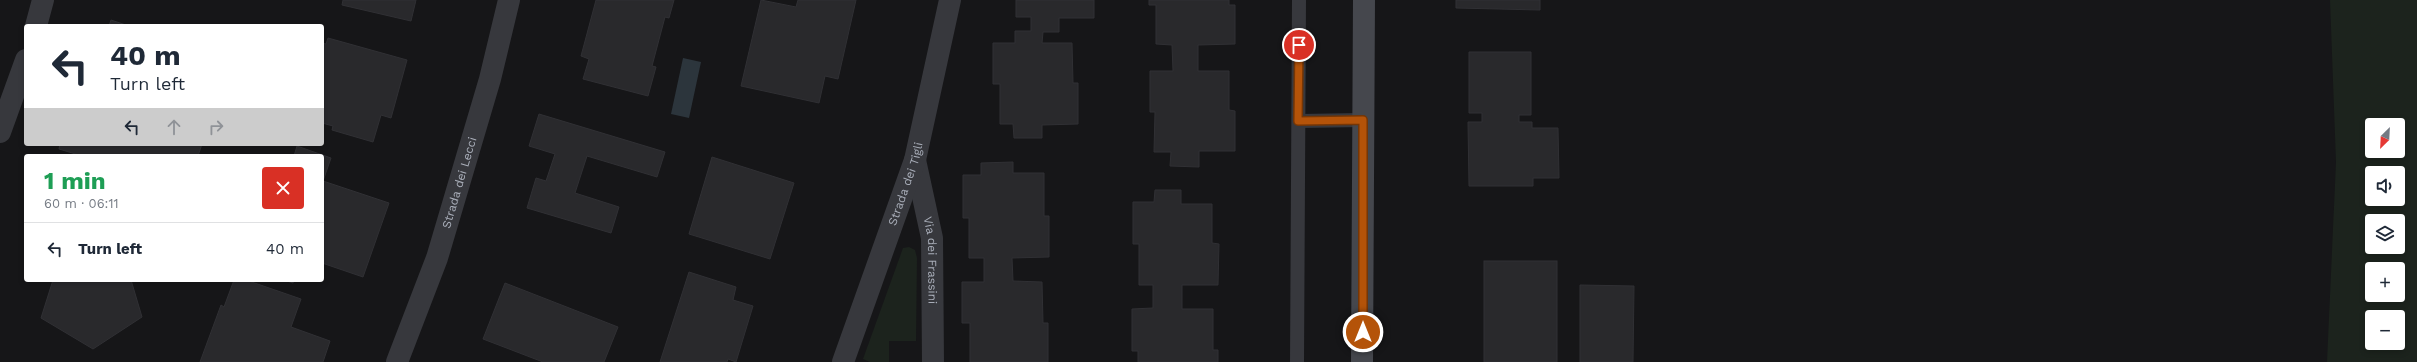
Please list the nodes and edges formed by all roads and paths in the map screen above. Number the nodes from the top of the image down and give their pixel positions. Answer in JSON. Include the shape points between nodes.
{"nodes":[{"id":1,"x":44,"y":0,"type":"edge"},
{"id":2,"x":509,"y":0,"type":"edge"},
{"id":3,"x":950,"y":0,"type":"edge"},
{"id":4,"x":1299,"y":0,"type":"edge"},
{"id":5,"x":1364,"y":0,"type":"edge"},
{"id":6,"x":37,"y":24,"type":"edge"},
{"id":7,"x":24,"y":66,"type":"edge"},
{"id":8,"x":1363,"y":120,"type":"junction"},
{"id":9,"x":1298,"y":121,"type":"junction"},
{"id":10,"x":0,"y":132,"type":"edge"},
{"id":11,"x":915,"y":160,"type":"junction"},
{"id":12,"x":397,"y":362,"type":"edge"},
{"id":13,"x":843,"y":362,"type":"edge"},
{"id":14,"x":932,"y":362,"type":"edge"},
{"id":15,"x":1297,"y":362,"type":"edge"},
{"id":16,"x":1362,"y":362,"type":"edge"}],
"edges":[{"from":1,"to":6,"type":"street"},
{"from":2,"to":12,"type":"street","name":"Strada dei Lecci","via":[[490,79],[437,258]]},
{"from":3,"to":11,"type":"street","name":"Strada dei Tigli"},
{"from":4,"to":9,"type":"lane"},
{"from":5,"to":8,"type":"street"},
{"from":7,"to":10,"type":"street"},
{"from":8,"to":9,"type":"lane"},
{"from":8,"to":16,"type":"street"},
{"from":9,"to":15,"type":"lane"},
{"from":11,"to":13,"type":"street","name":"Strada dei Tigli"},
{"from":11,"to":14,"type":"street","name":"Via dei Frassini","via":[[932,238]]}]}
